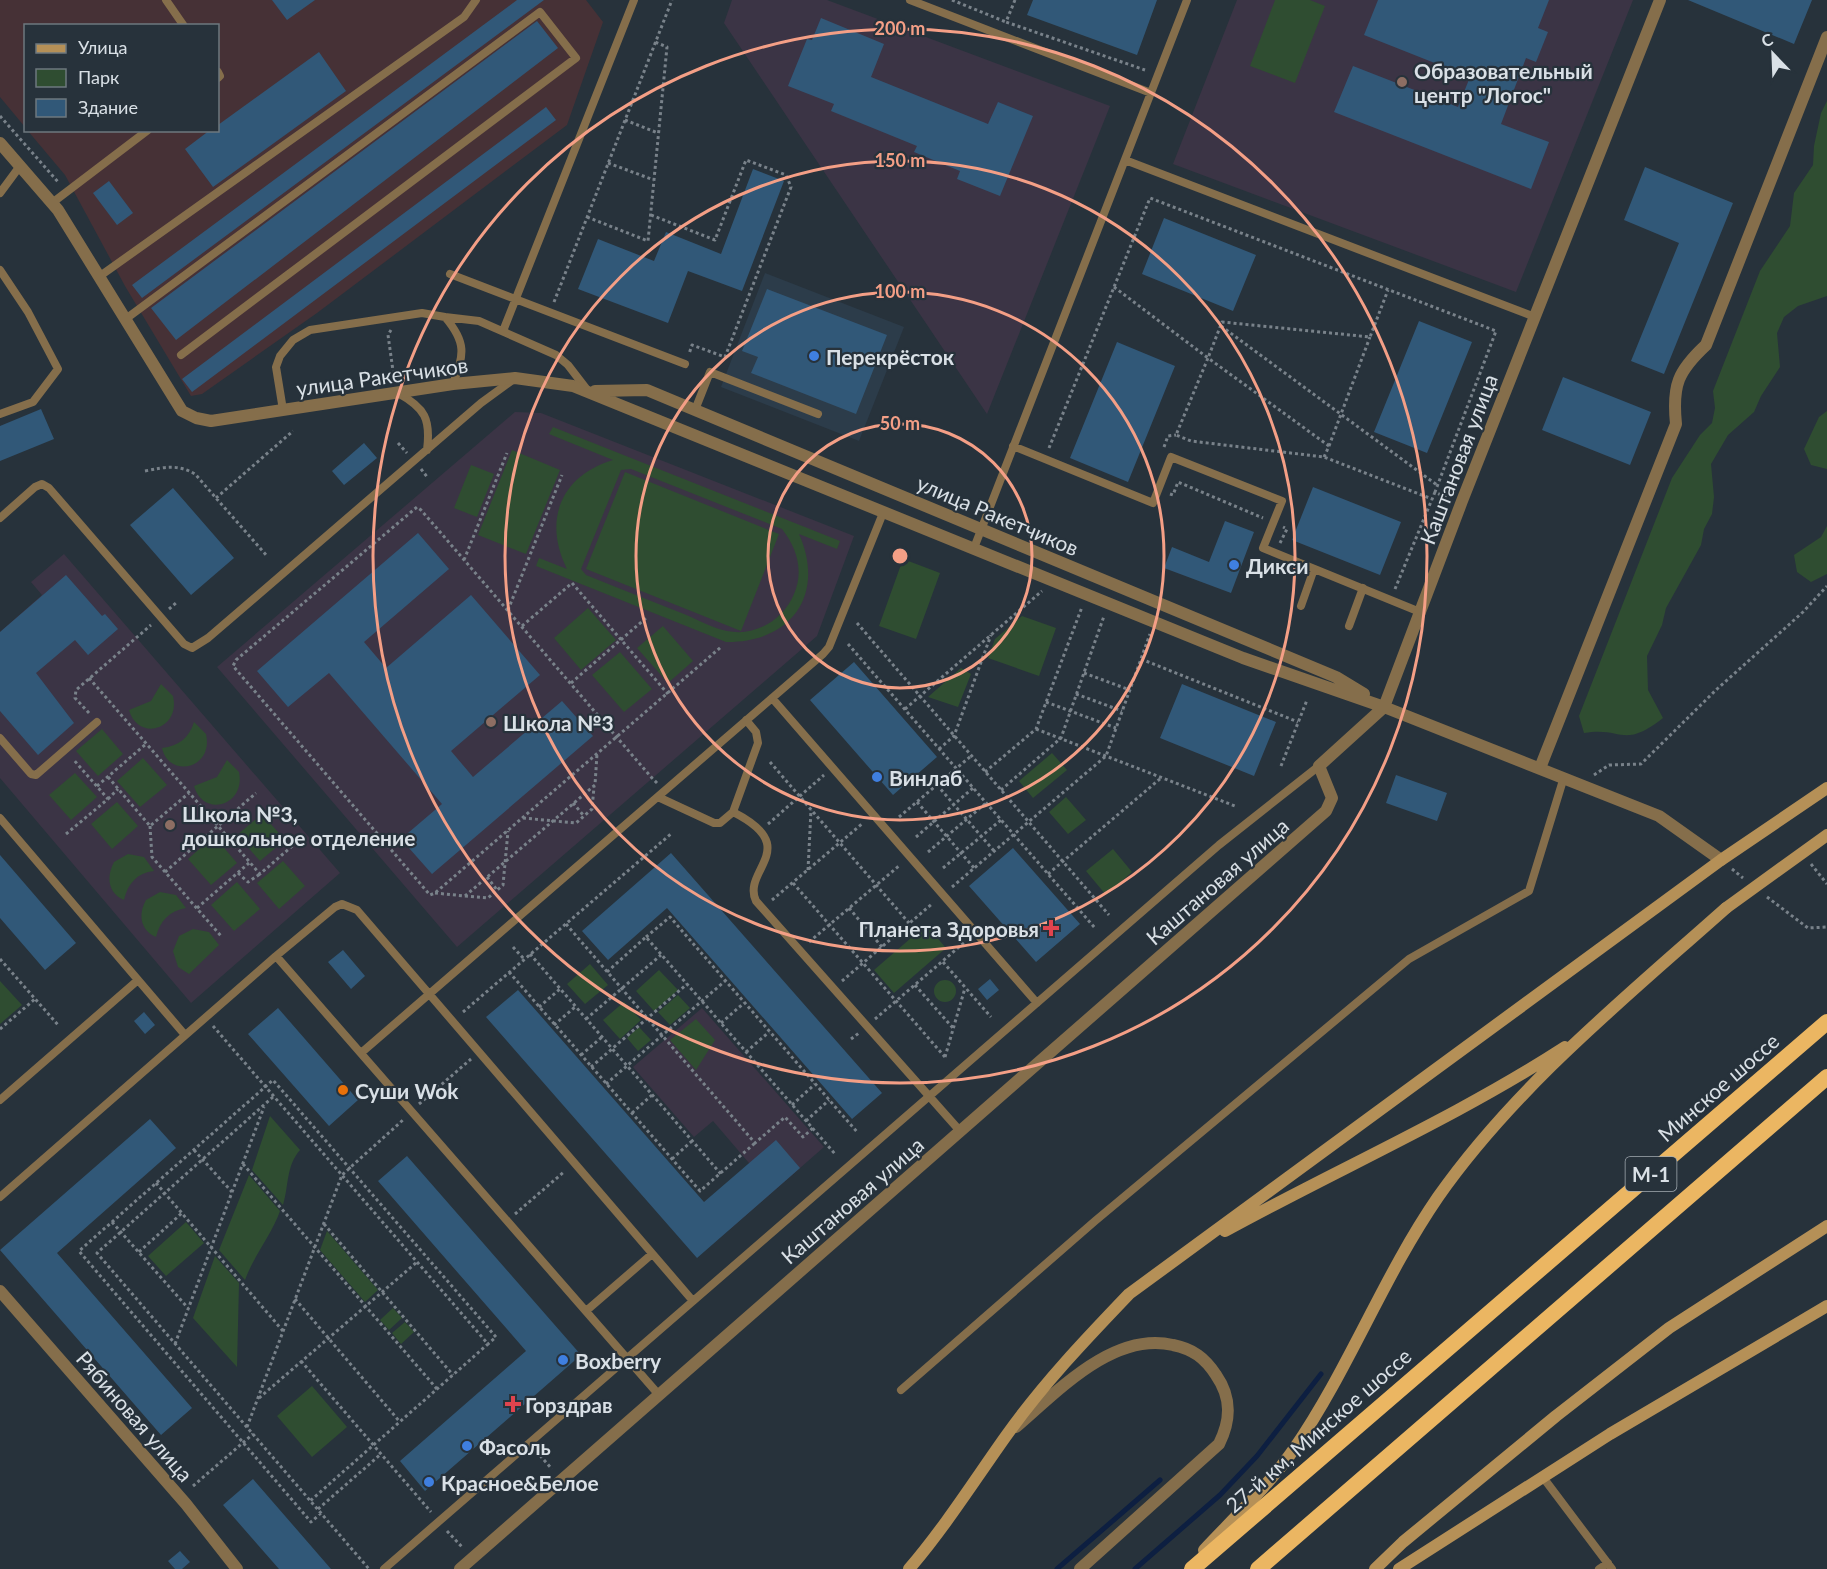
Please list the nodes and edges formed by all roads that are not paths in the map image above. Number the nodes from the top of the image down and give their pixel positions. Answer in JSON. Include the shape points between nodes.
{"nodes":[{"id":1,"x":166,"y":0,"type":"edge"},
{"id":2,"x":477,"y":0,"type":"edge"},
{"id":3,"x":633,"y":0,"type":"edge"},
{"id":4,"x":910,"y":0,"type":"edge"},
{"id":5,"x":1187,"y":0,"type":"edge"},
{"id":6,"x":1660,"y":0,"type":"edge"},
{"id":7,"x":183,"y":24,"type":"edge"},
{"id":8,"x":1827,"y":38,"type":"edge"},
{"id":9,"x":1151,"y":93,"type":"junction"},
{"id":10,"x":145,"y":132,"type":"edge"},
{"id":11,"x":0,"y":143,"type":"edge"},
{"id":12,"x":1125,"y":160,"type":"junction"},
{"id":13,"x":20,"y":166,"type":"junction"},
{"id":14,"x":0,"y":193,"type":"edge"},
{"id":15,"x":52,"y":203,"type":"junction"},
{"id":16,"x":0,"y":270,"type":"edge"},
{"id":17,"x":450,"y":274,"type":"dead end"},
{"id":18,"x":100,"y":276,"type":"junction"},
{"id":19,"x":515,"y":299,"type":"junction"},
{"id":20,"x":446,"y":317,"type":"junction"},
{"id":21,"x":1535,"y":317,"type":"junction"},
{"id":22,"x":126,"y":318,"type":"junction"},
{"id":23,"x":503,"y":331,"type":"junction"},
{"id":24,"x":181,"y":355,"type":"dead end"},
{"id":25,"x":685,"y":364,"type":"road end"},
{"id":26,"x":515,"y":378,"type":"junction"},
{"id":27,"x":453,"y":384,"type":"junction"},
{"id":28,"x":588,"y":391,"type":"junction"},
{"id":29,"x":397,"y":393,"type":"junction"},
{"id":30,"x":283,"y":410,"type":"junction"},
{"id":31,"x":695,"y":410,"type":"junction"},
{"id":32,"x":0,"y":414,"type":"edge"},
{"id":33,"x":818,"y":414,"type":"dead end"},
{"id":34,"x":1013,"y":446,"type":"junction"},
{"id":35,"x":427,"y":450,"type":"junction"},
{"id":36,"x":883,"y":513,"type":"junction"},
{"id":37,"x":0,"y":518,"type":"edge"},
{"id":38,"x":981,"y":529,"type":"junction"},
{"id":39,"x":974,"y":548,"type":"junction"},
{"id":40,"x":1314,"y":569,"type":"junction"},
{"id":41,"x":1363,"y":588,"type":"junction"},
{"id":42,"x":1301,"y":606,"type":"dead end"},
{"id":43,"x":1420,"y":612,"type":"junction"},
{"id":44,"x":1349,"y":626,"type":"dead end"},
{"id":45,"x":772,"y":698,"type":"junction"},
{"id":46,"x":1384,"y":707,"type":"junction"},
{"id":47,"x":746,"y":720,"type":"junction"},
{"id":48,"x":97,"y":722,"type":"road end"},
{"id":49,"x":0,"y":738,"type":"edge"},
{"id":50,"x":1319,"y":766,"type":"junction"},
{"id":51,"x":1540,"y":768,"type":"junction"},
{"id":52,"x":1564,"y":777,"type":"junction"},
{"id":53,"x":1827,"y":788,"type":"edge"},
{"id":54,"x":658,"y":797,"type":"junction"},
{"id":55,"x":733,"y":812,"type":"junction"},
{"id":56,"x":0,"y":818,"type":"edge"},
{"id":57,"x":1827,"y":835,"type":"edge"},
{"id":58,"x":1721,"y":860,"type":"junction"},
{"id":59,"x":276,"y":956,"type":"junction"},
{"id":60,"x":138,"y":980,"type":"junction"},
{"id":61,"x":429,"y":994,"type":"junction"},
{"id":62,"x":1037,"y":1003,"type":"junction"},
{"id":63,"x":1827,"y":1022,"type":"edge"},
{"id":64,"x":185,"y":1035,"type":"junction"},
{"id":65,"x":1584,"y":1035,"type":"junction"},
{"id":66,"x":361,"y":1053,"type":"junction"},
{"id":67,"x":1827,"y":1077,"type":"edge"},
{"id":68,"x":929,"y":1096,"type":"junction"},
{"id":69,"x":0,"y":1100,"type":"edge"},
{"id":70,"x":960,"y":1131,"type":"junction"},
{"id":71,"x":0,"y":1197,"type":"edge"},
{"id":72,"x":1827,"y":1226,"type":"edge"},
{"id":73,"x":652,"y":1254,"type":"junction"},
{"id":74,"x":1180,"y":1256,"type":"junction"},
{"id":75,"x":0,"y":1291,"type":"edge"},
{"id":76,"x":693,"y":1301,"type":"junction"},
{"id":77,"x":1827,"y":1306,"type":"edge"},
{"id":78,"x":586,"y":1311,"type":"junction"},
{"id":79,"x":1474,"y":1326,"type":"joint"},
{"id":80,"x":627,"y":1358,"type":"junction"},
{"id":81,"x":900,"y":1390,"type":"dead end"},
{"id":82,"x":659,"y":1395,"type":"junction"},
{"id":83,"x":1006,"y":1436,"type":"junction"},
{"id":84,"x":1542,"y":1476,"type":"junction"},
{"id":85,"x":1610,"y":1566,"type":"edge"},
{"id":86,"x":237,"y":1569,"type":"edge"},
{"id":87,"x":384,"y":1569,"type":"edge"},
{"id":88,"x":460,"y":1569,"type":"edge"},
{"id":89,"x":909,"y":1569,"type":"edge"},
{"id":90,"x":1080,"y":1569,"type":"edge"},
{"id":91,"x":1186,"y":1569,"type":"edge"},
{"id":92,"x":1192,"y":1569,"type":"edge"},
{"id":93,"x":1258,"y":1569,"type":"edge"},
{"id":94,"x":1375,"y":1569,"type":"edge"},
{"id":95,"x":1399,"y":1569,"type":"edge"},
{"id":96,"x":1599,"y":1569,"type":"edge"}],
"edges":[{"from":1,"to":7,"type":"lane"},
{"from":2,"to":18,"type":"lane","via":[[464,17]]},
{"from":3,"to":19,"type":"lane"},
{"from":4,"to":9,"type":"lane"},
{"from":5,"to":9,"type":"lane"},
{"from":6,"to":21,"type":"street","name":"Каштановая улица"},
{"from":8,"to":51,"type":"street","via":[[1706,345],[1676,381],[1676,424]]},
{"from":9,"to":12,"type":"lane"},
{"from":10,"to":15,"type":"lane"},
{"from":11,"to":13,"type":"street"},
{"from":12,"to":21,"type":"lane"},
{"from":12,"to":34,"type":"lane"},
{"from":13,"to":14,"type":"lane"},
{"from":13,"to":15,"type":"street"},
{"from":15,"to":18,"type":"street"},
{"from":16,"to":32,"type":"lane","via":[[58,369],[33,402]]},
{"from":17,"to":19,"type":"lane"},
{"from":18,"to":22,"type":"street"},
{"from":19,"to":23,"type":"lane"},
{"from":19,"to":25,"type":"lane"},
{"from":20,"to":23,"type":"lane","via":[[479,321]]},
{"from":20,"to":27,"type":"lane","via":[[463,346]]},
{"from":20,"to":30,"type":"lane","via":[[422,313],[310,330],[293,340],[276,367]]},
{"from":21,"to":43,"type":"street","name":"Каштановая улица"},
{"from":22,"to":24,"type":"lane","via":[[540,12],[576,58]]},
{"from":22,"to":30,"type":"street","name":"улица Ракетчиков","via":[[182,411],[211,421]]},
{"from":23,"to":28,"type":"lane","via":[[562,359]]},
{"from":26,"to":27,"type":"street","name":"улица Ракетчиков"},
{"from":26,"to":28,"type":"street","name":"улица Ракетчиков"},
{"from":26,"to":35,"type":"lane"},
{"from":27,"to":29,"type":"street","name":"улица Ракетчиков"},
{"from":28,"to":31,"type":"street","name":"улица Ракетчиков","via":[[647,390]]},
{"from":28,"to":36,"type":"street","name":"улица Ракетчиков"},
{"from":29,"to":30,"type":"street","name":"улица Ракетчиков"},
{"from":29,"to":35,"type":"lane","via":[[420,407],[426,418]]},
{"from":31,"to":33,"type":"lane","via":[[710,372]]},
{"from":31,"to":38,"type":"street","name":"улица Ракетчиков"},
{"from":34,"to":38,"type":"lane"},
{"from":34,"to":40,"type":"lane","via":[[1153,503],[1171,457],[1260,492],[1281,501],[1263,548]]},
{"from":35,"to":37,"type":"lane","via":[[192,648],[184,644],[49,488],[42,484],[34,487]]},
{"from":36,"to":39,"type":"street","name":"улица Ракетчиков"},
{"from":36,"to":45,"type":"lane","via":[[829,647]]},
{"from":38,"to":39,"type":"lane"},
{"from":38,"to":46,"type":"street","name":"улица Ракетчиков","via":[[1336,677]]},
{"from":39,"to":46,"type":"street","name":"улица Ракетчиков","via":[[1243,658]]},
{"from":40,"to":41,"type":"lane"},
{"from":40,"to":42,"type":"lane"},
{"from":41,"to":43,"type":"lane"},
{"from":41,"to":44,"type":"lane"},
{"from":43,"to":46,"type":"street","name":"Каштановая улица"},
{"from":45,"to":47,"type":"lane"},
{"from":45,"to":62,"type":"lane"},
{"from":46,"to":50,"type":"street","name":"Каштановая улица"},
{"from":46,"to":51,"type":"street","name":"улица Ракетчиков"},
{"from":47,"to":54,"type":"lane"},
{"from":47,"to":55,"type":"lane","via":[[756,732],[758,743]]},
{"from":48,"to":49,"type":"lane","via":[[36,775]]},
{"from":50,"to":62,"type":"lane","via":[[1219,845]]},
{"from":50,"to":70,"type":"street","name":"Каштановая улица","via":[[1332,798],[1326,811]]},
{"from":51,"to":52,"type":"street","name":"улица Ракетчиков"},
{"from":52,"to":58,"type":"street","name":"улица Ракетчиков","via":[[1659,816]]},
{"from":52,"to":81,"type":"lane","via":[[1529,891],[1409,959]]},
{"from":53,"to":58,"type":"main road"},
{"from":54,"to":55,"type":"lane","via":[[714,823],[720,823]]},
{"from":54,"to":61,"type":"lane"},
{"from":55,"to":68,"type":"lane","via":[[759,831],[768,850],[753,885],[753,893],[763,908]]},
{"from":56,"to":60,"type":"lane"},
{"from":57,"to":65,"type":"main road","bridge":true,"via":[[1726,908]]},
{"from":58,"to":74,"type":"main road"},
{"from":59,"to":61,"type":"lane","via":[[328,911],[342,904],[357,910]]},
{"from":59,"to":64,"type":"lane"},
{"from":59,"to":66,"type":"lane"},
{"from":60,"to":64,"type":"lane"},
{"from":60,"to":69,"type":"lane"},
{"from":61,"to":66,"type":"lane"},
{"from":61,"to":73,"type":"lane"},
{"from":62,"to":68,"type":"lane"},
{"from":63,"to":79,"type":"highway","name":"Минское шоссе","number":"М-1"},
{"from":64,"to":71,"type":"lane"},
{"from":65,"to":74,"type":"main road","via":[[1503,1088],[1320,1179]]},
{"from":65,"to":91,"type":"main road","via":[[1497,1124],[1438,1197],[1390,1275],[1328,1396],[1293,1451]]},
{"from":66,"to":78,"type":"lane"},
{"from":67,"to":93,"type":"highway","number":"М-1"},
{"from":68,"to":70,"type":"lane"},
{"from":68,"to":76,"type":"lane"},
{"from":70,"to":82,"type":"street","name":"Каштановая улица"},
{"from":72,"to":94,"type":"main road","via":[[1670,1328],[1556,1416]]},
{"from":73,"to":76,"type":"lane"},
{"from":73,"to":78,"type":"lane"},
{"from":74,"to":83,"type":"main road","via":[[1129,1294],[1062,1362]]},
{"from":75,"to":86,"type":"street","name":"Рябиновая улица","via":[[186,1504]]},
{"from":76,"to":80,"type":"lane"},
{"from":77,"to":84,"type":"main road"},
{"from":78,"to":80,"type":"lane"},
{"from":79,"to":92,"type":"highway","name":"27-й км, Минское шоссе","number":"М-1"},
{"from":80,"to":82,"type":"lane"},
{"from":80,"to":87,"type":"lane"},
{"from":82,"to":88,"type":"street","name":"Каштановая улица"},
{"from":83,"to":89,"type":"main road","via":[[939,1534]]},
{"from":83,"to":90,"type":"street","via":[[1084,1368],[1145,1341],[1189,1348],[1208,1362],[1220,1380],[1228,1403],[1229,1425],[1219,1444]]},
{"from":84,"to":85,"type":"lane"},
{"from":84,"to":95,"type":"main road"},
{"from":85,"to":96,"type":"lane"}]}
